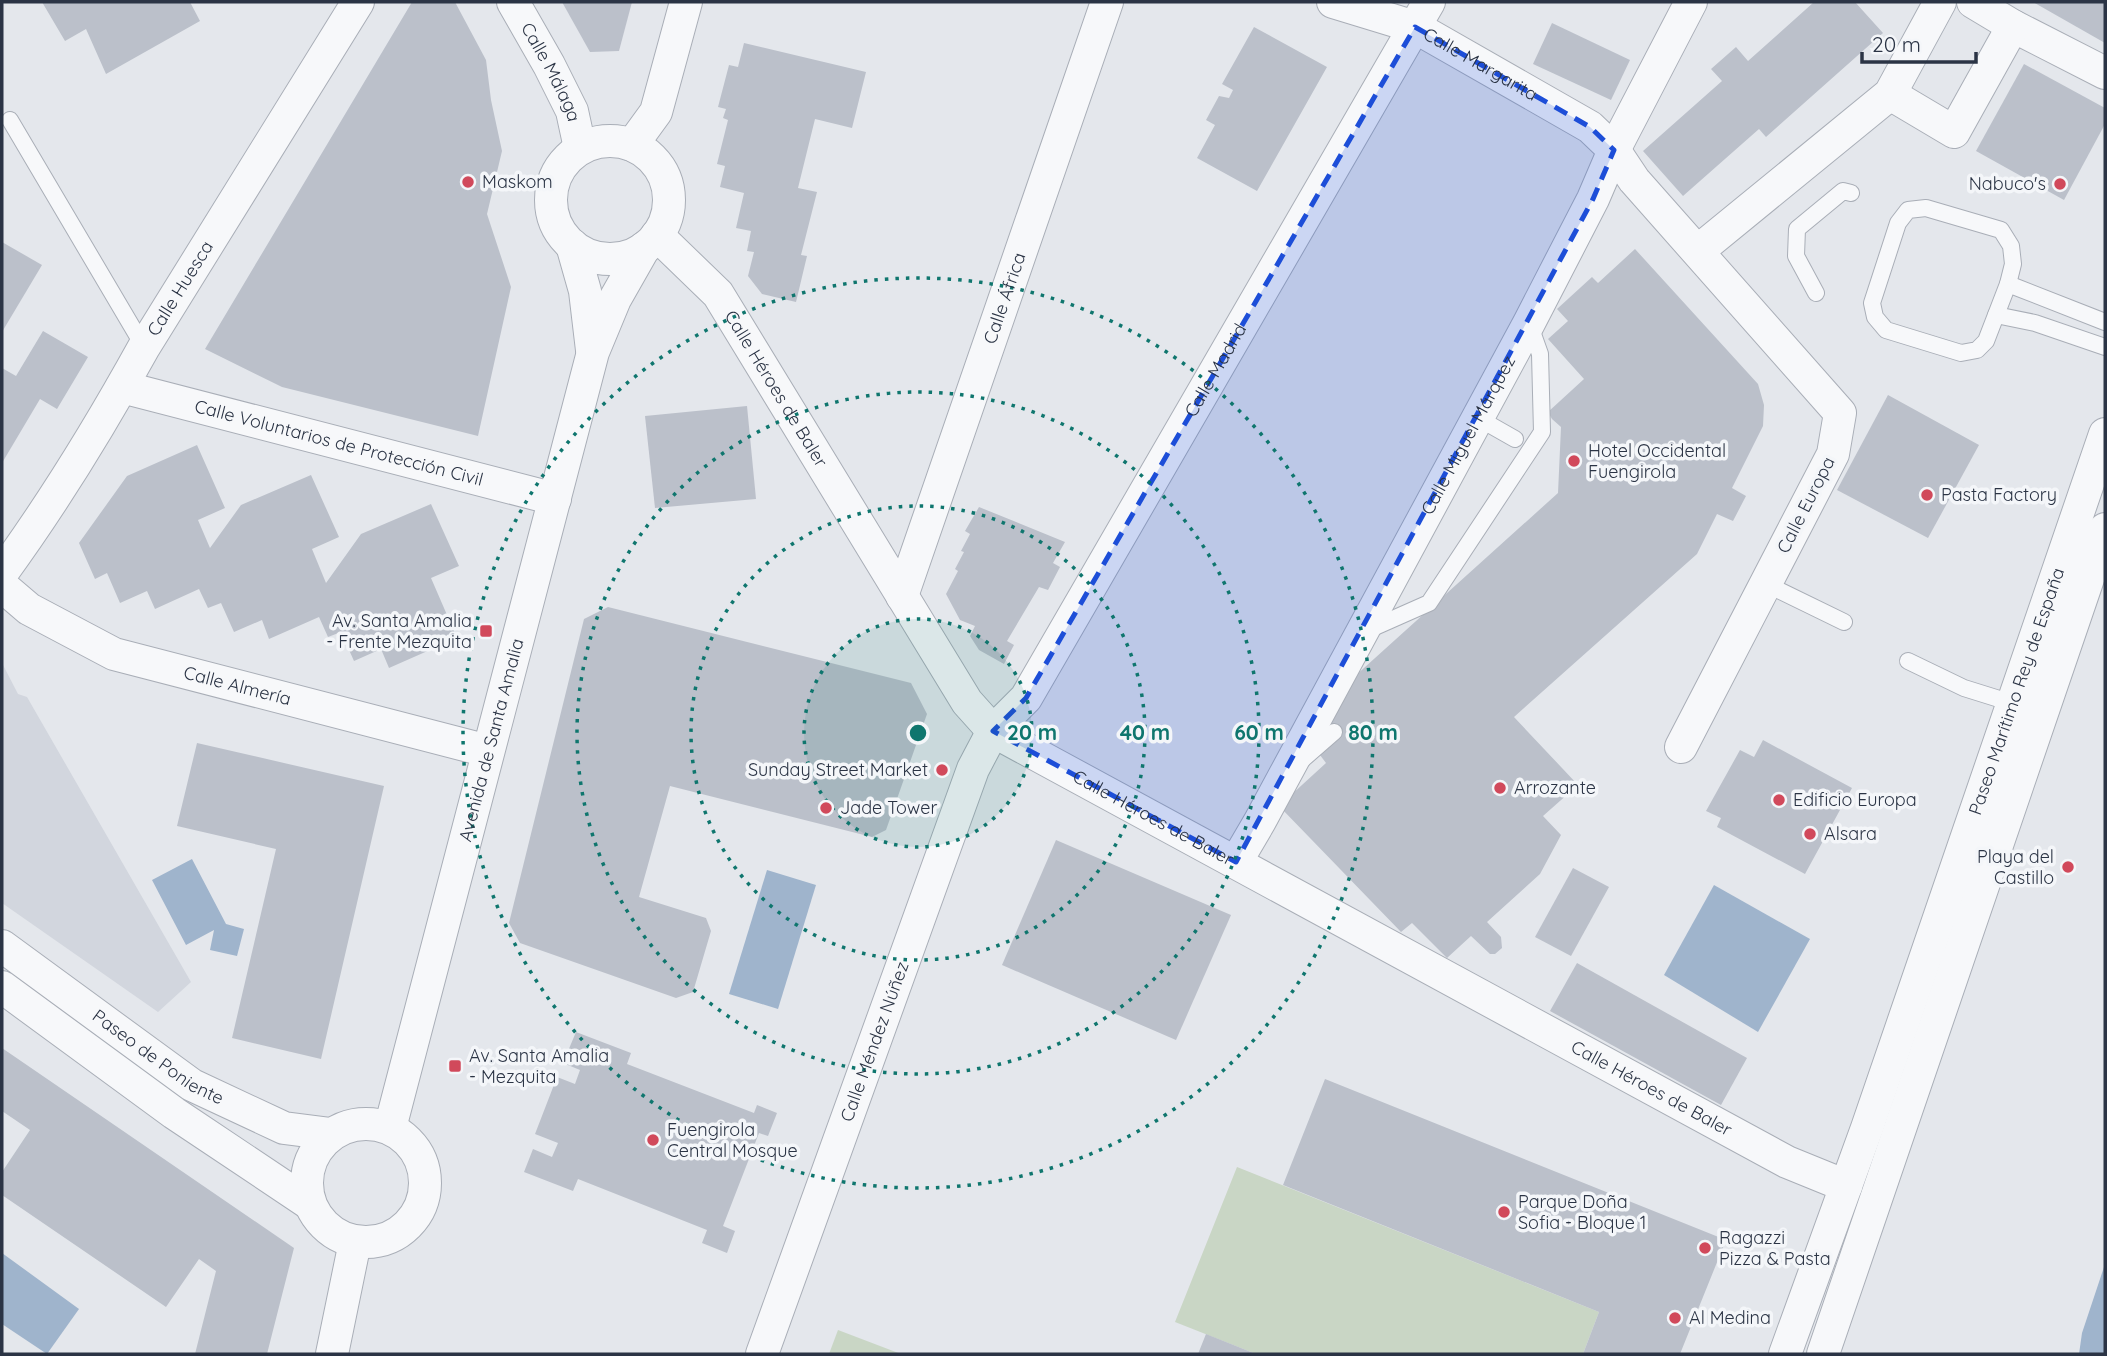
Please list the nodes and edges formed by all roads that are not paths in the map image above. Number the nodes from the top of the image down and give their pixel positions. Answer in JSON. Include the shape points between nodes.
{"nodes":[{"id":1,"x":358,"y":2,"type":"edge"},
{"id":2,"x":513,"y":2,"type":"edge"},
{"id":3,"x":686,"y":2,"type":"edge"},
{"id":4,"x":1107,"y":2,"type":"edge"},
{"id":5,"x":1333,"y":2,"type":"edge"},
{"id":6,"x":1691,"y":2,"type":"edge"},
{"id":7,"x":1940,"y":2,"type":"edge"},
{"id":8,"x":1973,"y":2,"type":"edge"},
{"id":9,"x":1422,"y":14,"type":"edge"},
{"id":10,"x":2013,"y":26,"type":"junction"},
{"id":11,"x":2105,"y":73,"type":"edge"},
{"id":12,"x":1890,"y":94,"type":"junction"},
{"id":13,"x":10,"y":120,"type":"dead end"},
{"id":14,"x":632,"y":145,"type":"junction"},
{"id":15,"x":580,"y":148,"type":"junction"},
{"id":16,"x":1614,"y":150,"type":"junction"},
{"id":17,"x":1851,"y":193,"type":"dead end"},
{"id":18,"x":650,"y":242,"type":"junction"},
{"id":19,"x":572,"y":245,"type":"junction"},
{"id":20,"x":1698,"y":251,"type":"junction"},
{"id":21,"x":2008,"y":284,"type":"junction"},
{"id":22,"x":1816,"y":293,"type":"dead end"},
{"id":23,"x":1996,"y":315,"type":"junction"},
{"id":24,"x":2105,"y":322,"type":"edge"},
{"id":25,"x":1528,"y":323,"type":"junction"},
{"id":26,"x":144,"y":346,"type":"junction"},
{"id":27,"x":2105,"y":347,"type":"edge"},
{"id":28,"x":593,"y":352,"type":"junction"},
{"id":29,"x":122,"y":387,"type":"junction"},
{"id":30,"x":1478,"y":418,"type":"junction"},
{"id":31,"x":2105,"y":434,"type":"edge"},
{"id":32,"x":1515,"y":439,"type":"dead end"},
{"id":33,"x":555,"y":499,"type":"junction"},
{"id":34,"x":2105,"y":529,"type":"edge"},
{"id":35,"x":2,"y":573,"type":"edge"},
{"id":36,"x":1766,"y":584,"type":"junction"},
{"id":37,"x":2,"y":586,"type":"edge"},
{"id":38,"x":902,"y":596,"type":"junction"},
{"id":39,"x":1844,"y":622,"type":"dead end"},
{"id":40,"x":1362,"y":632,"type":"junction"},
{"id":41,"x":1908,"y":661,"type":"dead end"},
{"id":42,"x":2012,"y":703,"type":"junction"},
{"id":43,"x":993,"y":731,"type":"junction"},
{"id":44,"x":1334,"y":732,"type":"dead end"},
{"id":45,"x":1681,"y":747,"type":"dead end"},
{"id":46,"x":488,"y":751,"type":"junction"},
{"id":47,"x":1286,"y":771,"type":"junction"},
{"id":48,"x":1236,"y":862,"type":"junction"},
{"id":49,"x":2,"y":946,"type":"edge"},
{"id":50,"x":2,"y":987,"type":"edge"},
{"id":51,"x":390,"y":1128,"type":"junction"},
{"id":52,"x":331,"y":1134,"type":"junction"},
{"id":53,"x":1846,"y":1186,"type":"junction"},
{"id":54,"x":310,"y":1205,"type":"junction"},
{"id":55,"x":355,"y":1242,"type":"junction"},
{"id":56,"x":332,"y":1354,"type":"edge"},
{"id":57,"x":762,"y":1354,"type":"edge"},
{"id":58,"x":1785,"y":1354,"type":"edge"},
{"id":59,"x":1822,"y":1354,"type":"edge"}],
"edges":[{"from":1,"to":26,"type":"street","name":"Calle Huesca"},
{"from":2,"to":15,"type":"street","name":"Calle Málaga","via":[[572,111]]},
{"from":3,"to":14,"type":"street","via":[[656,112]]},
{"from":4,"to":38,"type":"street","name":"Calle África"},
{"from":5,"to":9,"type":"street","name":"Calle Margarita"},
{"from":6,"to":16,"type":"street","name":"Calle Miguel Márquez"},
{"from":7,"to":12,"type":"street"},
{"from":8,"to":10,"type":"street"},
{"from":9,"to":16,"type":"street","name":"Calle Margarita","via":[[1590,127]]},
{"from":9,"to":43,"type":"street","name":"Calle Madrid","via":[[1026,698]]},
{"from":10,"to":11,"type":"street"},
{"from":10,"to":12,"type":"street","via":[[1954,132]]},
{"from":12,"to":20,"type":"street"},
{"from":13,"to":26,"type":"lane"},
{"from":14,"to":15,"type":"street","via":[[597,142]]},
{"from":14,"to":18,"type":"street","via":[[660,168],[667,184],[666,220]]},
{"from":15,"to":19,"type":"street","via":[[565,160],[550,194],[555,222]]},
{"from":16,"to":20,"type":"street","name":"Calle Europa","via":[[1634,180]]},
{"from":16,"to":25,"type":"street","name":"Calle Miguel Márquez"},
{"from":17,"to":22,"type":"lane","via":[[1843,191],[1797,229],[1796,256]]},
{"from":18,"to":19,"type":"street","via":[[627,256],[608,258],[589,255]]},
{"from":18,"to":28,"type":"street","name":"Avenida de Santa Amalia","via":[[615,299]]},
{"from":18,"to":38,"type":"street","name":"Calle Héroes de Baler","via":[[718,294]]},
{"from":19,"to":28,"type":"street","name":"Avenida de Santa Amalia"},
{"from":20,"to":36,"type":"street","name":"Calle Europa","via":[[1840,413],[1833,454]]},
{"from":21,"to":23,"type":"lane"},
{"from":21,"to":23,"type":"lane","via":[[2011,246],[2001,230],[1926,208],[1908,210],[1898,223],[1872,303],[1875,317],[1886,330],[1961,353],[1977,350],[1986,341]]},
{"from":21,"to":24,"type":"lane"},
{"from":23,"to":27,"type":"lane"},
{"from":25,"to":30,"type":"street","name":"Calle Miguel Márquez"},
{"from":25,"to":40,"type":"lane","via":[[1540,354],[1542,432],[1429,603]]},
{"from":26,"to":29,"type":"street","name":"Calle Huesca"},
{"from":28,"to":33,"type":"street","name":"Avenida de Santa Amalia"},
{"from":29,"to":33,"type":"street","name":"Calle Voluntarios de Protección Civil"},
{"from":29,"to":35,"type":"street","name":"Calle Huesca"},
{"from":30,"to":32,"type":"lane"},
{"from":30,"to":40,"type":"street","name":"Calle Miguel Márquez"},
{"from":31,"to":42,"type":"street","name":"Paseo Marítimo Rey de España"},
{"from":33,"to":46,"type":"street","name":"Avenida de Santa Amalia"},
{"from":34,"to":59,"type":"street"},
{"from":36,"to":39,"type":"lane"},
{"from":36,"to":45,"type":"street","name":"Calle Europa"},
{"from":37,"to":46,"type":"street","name":"Calle Almería","via":[[29,609],[114,654]]},
{"from":38,"to":43,"type":"street","name":"Calle Héroes de Baler","via":[[967,702]]},
{"from":40,"to":47,"type":"street","name":"Calle Miguel Márquez"},
{"from":41,"to":42,"type":"lane","via":[[1964,688]]},
{"from":42,"to":53,"type":"street","name":"Paseo Marítimo Rey de España"},
{"from":43,"to":48,"type":"street","name":"Calle Héroes de Baler"},
{"from":43,"to":57,"type":"street","name":"Calle Méndez Núñez","via":[[973,769]]},
{"from":44,"to":47,"type":"lane"},
{"from":46,"to":51,"type":"street","name":"Avenida de Santa Amalia"},
{"from":47,"to":48,"type":"street","name":"Calle Miguel Márquez"},
{"from":48,"to":53,"type":"street","name":"Calle Héroes de Baler","via":[[1787,1162]]},
{"from":49,"to":52,"type":"street","name":"Paseo de Poniente","via":[[192,1085],[284,1128]]},
{"from":50,"to":54,"type":"street","name":"Paseo de Poniente"},
{"from":51,"to":52,"type":"street","via":[[370,1123],[349,1125]]},
{"from":51,"to":55,"type":"street","via":[[416,1149],[426,1181],[424,1198],[405,1228],[382,1240]]},
{"from":52,"to":54,"type":"street","via":[[308,1165]]},
{"from":53,"to":58,"type":"street","name":"Paseo Marítimo Rey de España"},
{"from":54,"to":55,"type":"street","via":[[320,1222]]},
{"from":55,"to":56,"type":"street"}]}
